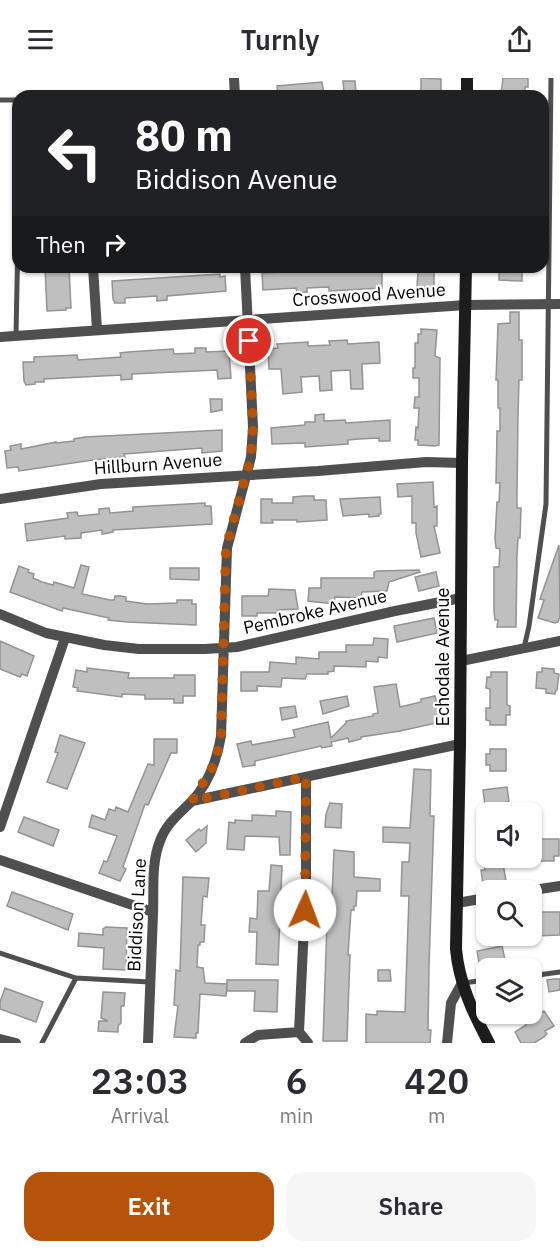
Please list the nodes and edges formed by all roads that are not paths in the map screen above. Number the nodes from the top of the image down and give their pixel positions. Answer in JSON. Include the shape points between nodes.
{"nodes":[{"id":1,"x":550,"y":78,"type":"edge"},
{"id":2,"x":549,"y":153,"type":"edge"},
{"id":3,"x":17,"y":273,"type":"edge"},
{"id":4,"x":93,"y":273,"type":"edge"},
{"id":5,"x":245,"y":273,"type":"edge"},
{"id":6,"x":466,"y":273,"type":"edge"},
{"id":7,"x":547,"y":273,"type":"edge"},
{"id":8,"x":547,"y":304,"type":"junction"},
{"id":9,"x":560,"y":304,"type":"edge"},
{"id":10,"x":466,"y":305,"type":"junction"},
{"id":11,"x":248,"y":320,"type":"junction"},
{"id":12,"x":97,"y":330,"type":"junction"},
{"id":13,"x":16,"y":336,"type":"junction"},
{"id":14,"x":0,"y":337,"type":"edge"},
{"id":15,"x":462,"y":463,"type":"junction"},
{"id":16,"x":248,"y":475,"type":"junction"},
{"id":17,"x":0,"y":499,"type":"edge"},
{"id":18,"x":461,"y":598,"type":"junction"},
{"id":19,"x":0,"y":614,"type":"edge"},
{"id":20,"x":65,"y":638,"type":"junction"},
{"id":21,"x":560,"y":641,"type":"edge"},
{"id":22,"x":223,"y":648,"type":"junction"},
{"id":23,"x":524,"y":649,"type":"junction"},
{"id":24,"x":460,"y":661,"type":"junction"},
{"id":25,"x":460,"y":744,"type":"junction"},
{"id":26,"x":306,"y":777,"type":"junction"},
{"id":27,"x":192,"y":801,"type":"junction"},
{"id":28,"x":0,"y":827,"type":"edge"},
{"id":29,"x":0,"y":860,"type":"edge"},
{"id":30,"x":560,"y":886,"type":"edge"},
{"id":31,"x":542,"y":889,"type":"edge"},
{"id":32,"x":476,"y":900,"type":"edge"},
{"id":33,"x":457,"y":903,"type":"junction"},
{"id":34,"x":153,"y":912,"type":"junction"},
{"id":35,"x":0,"y":953,"type":"edge"},
{"id":36,"x":560,"y":972,"type":"edge"},
{"id":37,"x":542,"y":974,"type":"edge"},
{"id":38,"x":76,"y":978,"type":"junction"},
{"id":39,"x":476,"y":981,"type":"edge"},
{"id":40,"x":150,"y":982,"type":"junction"},
{"id":41,"x":462,"y":983,"type":"junction"},
{"id":42,"x":299,"y":1032,"type":"junction"},
{"id":43,"x":0,"y":1038,"type":"edge"},
{"id":44,"x":16,"y":1043,"type":"edge"},
{"id":45,"x":42,"y":1043,"type":"edge"},
{"id":46,"x":148,"y":1043,"type":"edge"},
{"id":47,"x":245,"y":1043,"type":"edge"},
{"id":48,"x":308,"y":1043,"type":"edge"},
{"id":49,"x":447,"y":1043,"type":"edge"},
{"id":50,"x":489,"y":1043,"type":"edge"}],
"edges":[{"from":1,"to":2,"type":"lane"},
{"from":3,"to":13,"type":"lane"},
{"from":4,"to":12,"type":"street"},
{"from":5,"to":11,"type":"street","name":"Biddison Lane"},
{"from":6,"to":10,"type":"main road","name":"Echodale Avenue"},
{"from":7,"to":8,"type":"lane"},
{"from":8,"to":9,"type":"street","name":"Crosswood Avenue"},
{"from":8,"to":10,"type":"street","name":"Crosswood Avenue"},
{"from":8,"to":23,"type":"lane","via":[[546,504]]},
{"from":10,"to":11,"type":"street","name":"Crosswood Avenue"},
{"from":10,"to":15,"type":"main road","name":"Echodale Avenue"},
{"from":11,"to":12,"type":"street","name":"Crosswood Avenue"},
{"from":11,"to":16,"type":"street","name":"Biddison Lane","via":[[253,427]]},
{"from":12,"to":13,"type":"street","name":"Crosswood Avenue"},
{"from":13,"to":14,"type":"street","name":"Crosswood Avenue"},
{"from":15,"to":16,"type":"street","name":"Hillburn Avenue","via":[[426,462]]},
{"from":15,"to":18,"type":"main road","name":"Echodale Avenue"},
{"from":16,"to":17,"type":"street","name":"Hillburn Avenue","via":[[100,484]]},
{"from":16,"to":22,"type":"street","name":"Biddison Lane","via":[[226,548]]},
{"from":18,"to":22,"type":"street","name":"Pembroke Avenue"},
{"from":18,"to":24,"type":"main road","name":"Echodale Avenue"},
{"from":19,"to":20,"type":"street","name":"Pembroke Avenue"},
{"from":20,"to":22,"type":"street","name":"Pembroke Avenue","via":[[139,649]]},
{"from":20,"to":28,"type":"street"},
{"from":21,"to":23,"type":"street"},
{"from":22,"to":27,"type":"street","name":"Biddison Lane","via":[[219,750]]},
{"from":23,"to":24,"type":"street"},
{"from":24,"to":25,"type":"main road","name":"Echodale Avenue"},
{"from":25,"to":26,"type":"street"},
{"from":25,"to":33,"type":"main road","name":"Echodale Avenue"},
{"from":26,"to":27,"type":"street"},
{"from":26,"to":42,"type":"street"},
{"from":27,"to":34,"type":"street","name":"Biddison Lane","via":[[166,828],[157,848]]},
{"from":29,"to":34,"type":"street"},
{"from":30,"to":31,"type":"street"},
{"from":32,"to":33,"type":"street"},
{"from":33,"to":41,"type":"main road","name":"Echodale Avenue","via":[[456,949]]},
{"from":34,"to":40,"type":"street","name":"Biddison Lane"},
{"from":35,"to":38,"type":"lane"},
{"from":36,"to":37,"type":"lane"},
{"from":38,"to":40,"type":"lane"},
{"from":38,"to":45,"type":"lane"},
{"from":39,"to":41,"type":"lane"},
{"from":40,"to":46,"type":"street","name":"Biddison Lane"},
{"from":41,"to":49,"type":"street","via":[[452,1003]]},
{"from":41,"to":50,"type":"main road","name":"Echodale Avenue"},
{"from":42,"to":47,"type":"street","via":[[258,1035]]},
{"from":42,"to":48,"type":"street"},
{"from":43,"to":44,"type":"street"}]}
